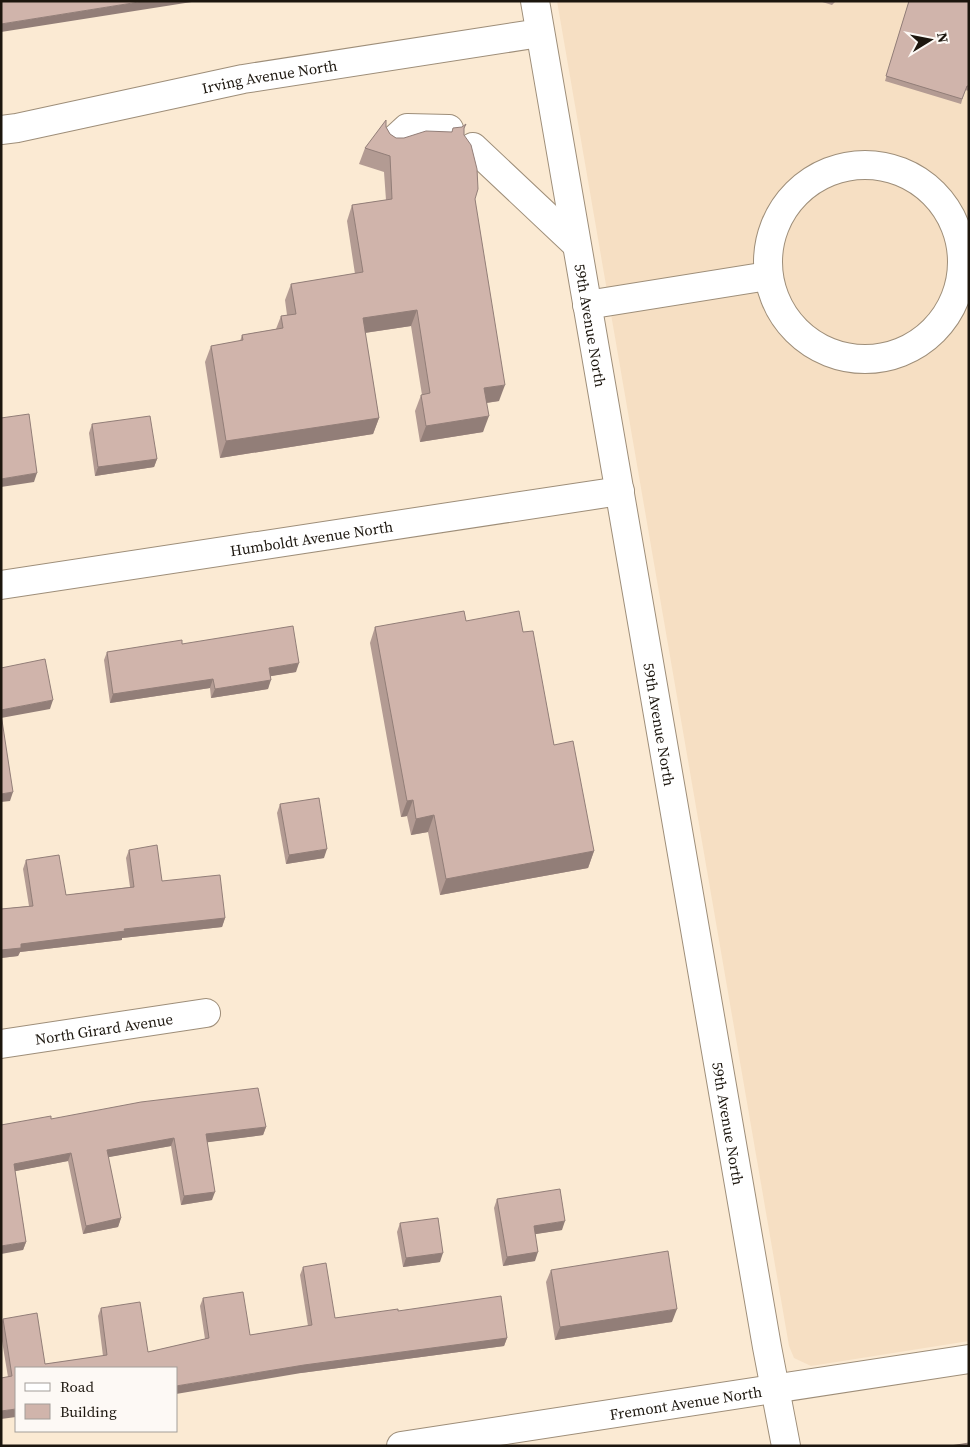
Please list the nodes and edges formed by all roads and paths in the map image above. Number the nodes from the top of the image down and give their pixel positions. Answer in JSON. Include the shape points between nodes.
{"nodes":[{"id":1,"x":535,"y":1,"type":"edge"},
{"id":2,"x":540,"y":33,"type":"junction"},
{"id":3,"x":449,"y":129,"type":"dead end"},
{"id":4,"x":1,"y":130,"type":"edge"},
{"id":5,"x":395,"y":139,"type":"edge"},
{"id":6,"x":473,"y":147,"type":"edge"},
{"id":7,"x":576,"y":244,"type":"junction"},
{"id":8,"x":768,"y":276,"type":"junction"},
{"id":9,"x":587,"y":305,"type":"junction"},
{"id":10,"x":620,"y":491,"type":"junction"},
{"id":11,"x":1,"y":585,"type":"edge"},
{"id":12,"x":206,"y":1013,"type":"dead end"},
{"id":13,"x":1,"y":1044,"type":"edge"},
{"id":14,"x":969,"y":1359,"type":"edge"},
{"id":15,"x":776,"y":1389,"type":"junction"},
{"id":16,"x":401,"y":1446,"type":"edge"},
{"id":17,"x":786,"y":1446,"type":"edge"}],
"edges":[{"from":1,"to":2,"type":"street","name":"59th Avenue North"},
{"from":2,"to":4,"type":"street","name":"Irving Avenue North","via":[[244,79]]},
{"from":2,"to":7,"type":"street","name":"59th Avenue North"},
{"from":3,"to":5,"type":"street","via":[[406,128]]},
{"from":6,"to":7,"type":"street"},
{"from":7,"to":9,"type":"street","name":"59th Avenue North"},
{"from":8,"to":8,"type":"street","via":[[769,244],[779,215],[788,203],[798,191],[824,173],[854,164],[885,166],[914,177],[938,196],[955,222],[963,252],[961,286],[947,317],[924,341],[885,357],[860,360],[828,353],[799,334],[778,308]]},
{"from":8,"to":9,"type":"street"},
{"from":9,"to":10,"type":"street","name":"59th Avenue North"},
{"from":10,"to":11,"type":"street","name":"Humboldt Avenue North"},
{"from":10,"to":15,"type":"street","name":"59th Avenue North"},
{"from":12,"to":13,"type":"street","name":"North Girard Avenue"},
{"from":14,"to":15,"type":"street","name":"Fremont Avenue North"},
{"from":15,"to":16,"type":"street","name":"Fremont Avenue North"},
{"from":15,"to":17,"type":"street","name":"59th Avenue North"}]}
